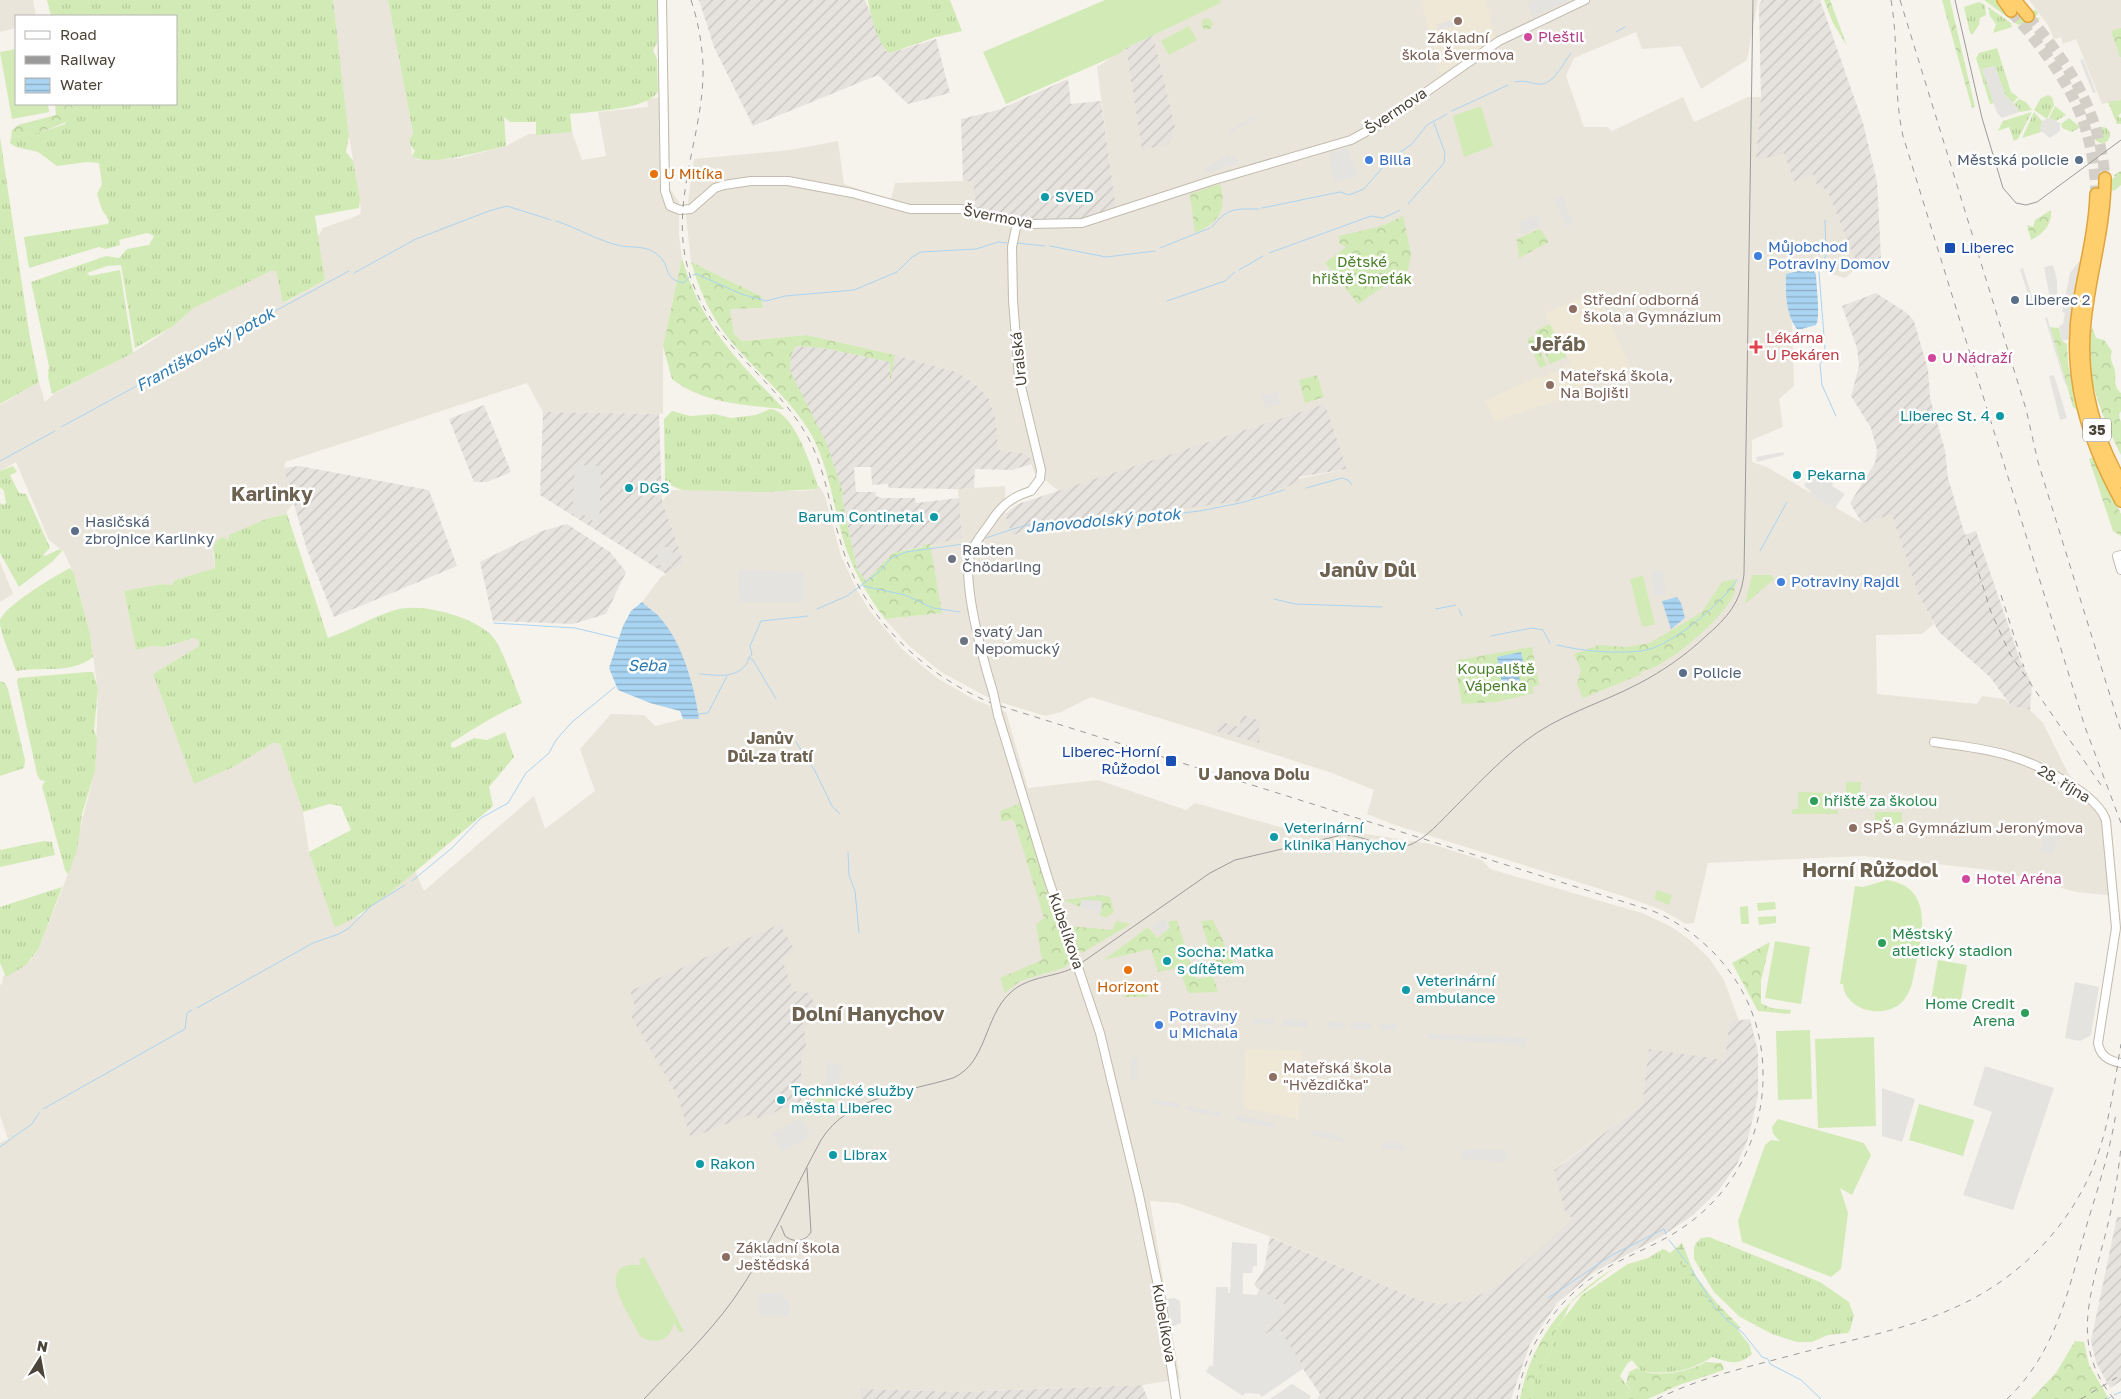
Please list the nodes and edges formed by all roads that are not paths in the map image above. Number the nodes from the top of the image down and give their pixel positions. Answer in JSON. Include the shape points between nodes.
{"nodes":[{"id":1,"x":662,"y":0,"type":"edge"},
{"id":2,"x":1585,"y":0,"type":"edge"},
{"id":3,"x":2003,"y":0,"type":"edge"},
{"id":4,"x":2013,"y":5,"type":"edge"},
{"id":5,"x":2028,"y":16,"type":"tunnel mouth"},
{"id":6,"x":2105,"y":178,"type":"tunnel mouth"},
{"id":7,"x":2096,"y":194,"type":"tunnel mouth"},
{"id":8,"x":1018,"y":223,"type":"junction"},
{"id":9,"x":2085,"y":373,"type":"junction"},
{"id":10,"x":2121,"y":465,"type":"edge"},
{"id":11,"x":2121,"y":482,"type":"edge"},
{"id":12,"x":1031,"y":492,"type":"joint"},
{"id":13,"x":2121,"y":501,"type":"edge"},
{"id":14,"x":2119,"y":556,"type":"edge"},
{"id":15,"x":2121,"y":570,"type":"edge"},
{"id":16,"x":1934,"y":742,"type":"dead end"},
{"id":17,"x":2121,"y":1062,"type":"edge"},
{"id":18,"x":1176,"y":1399,"type":"edge"}],
"edges":[{"from":1,"to":8,"type":"street","name":"Švermova","via":[[665,191],[670,206],[680,210],[691,209],[724,184],[788,181],[852,193],[910,209],[961,209]]},
{"from":2,"to":8,"type":"street","name":"Švermova","via":[[1500,41],[1382,123],[1347,142],[1214,180],[1105,218],[1070,224]]},
{"from":3,"to":4,"type":"highway"},
{"from":4,"to":5,"type":"highway"},
{"from":6,"to":9,"type":"highway","number":"35","via":[[2104,213],[2085,322]]},
{"from":7,"to":13,"type":"highway","number":"35","via":[[2094,224],[2076,324],[2076,369],[2089,432]]},
{"from":8,"to":12,"type":"street","name":"Uralská","via":[[1012,247],[1019,378],[1041,470],[1040,479]]},
{"from":9,"to":10,"type":"highway","via":[[2101,424]]},
{"from":9,"to":11,"type":"highway","number":"35","via":[[2096,427]]},
{"from":12,"to":18,"type":"street","name":"Kubelíkova","bridge":true,"via":[[1017,495],[1001,506],[973,547],[968,566],[978,636],[998,715],[1053,895],[1100,1032],[1162,1305]]},
{"from":14,"to":15,"type":"street"},
{"from":16,"to":17,"type":"street","name":"28. října","via":[[2012,756],[2069,784],[2103,811],[2116,928],[2098,1037],[2103,1056],[2112,1062]]}]}
